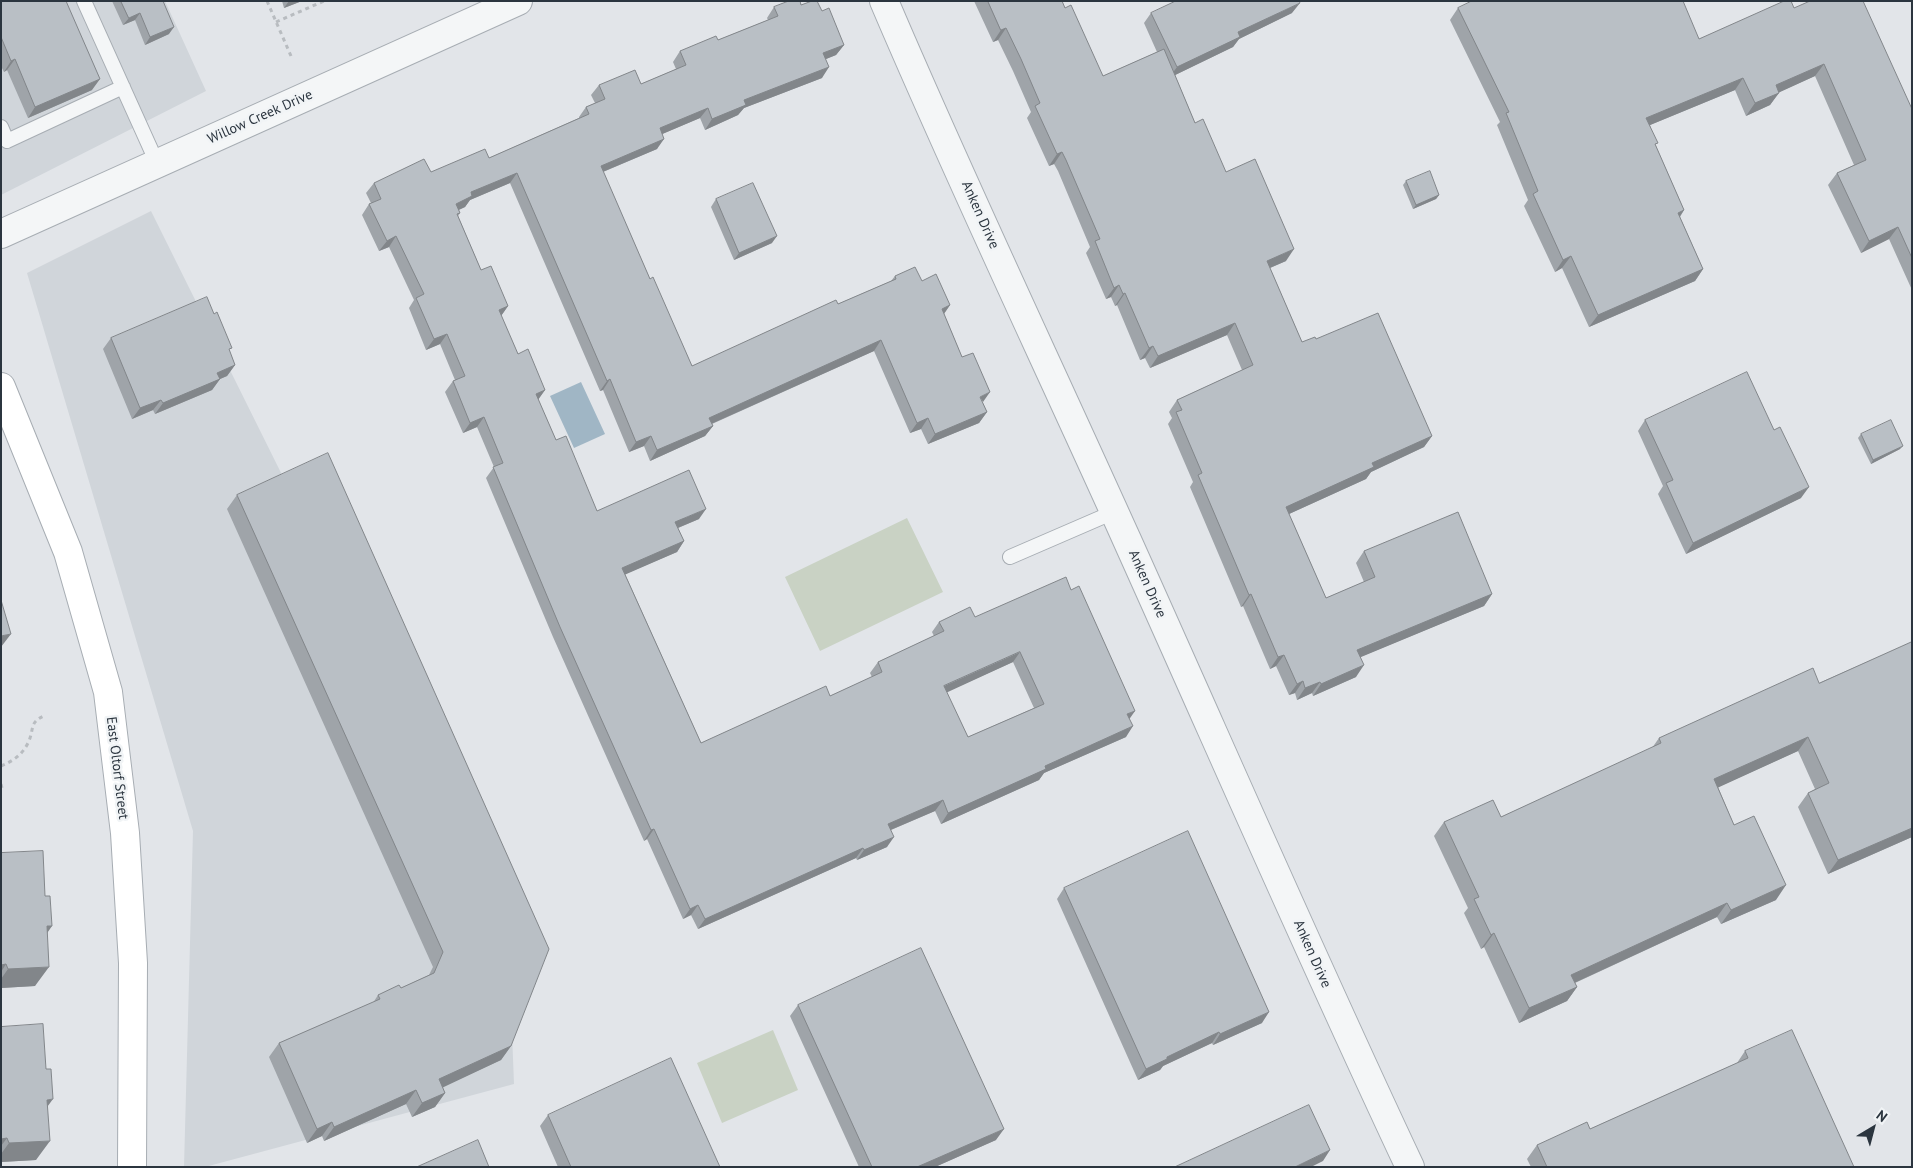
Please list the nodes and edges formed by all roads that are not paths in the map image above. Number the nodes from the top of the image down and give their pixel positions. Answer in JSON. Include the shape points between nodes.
{"nodes":[{"id":1,"x":84,"y":1,"type":"edge"},
{"id":2,"x":518,"y":1,"type":"edge"},
{"id":3,"x":884,"y":1,"type":"edge"},
{"id":4,"x":123,"y":87,"type":"junction"},
{"id":5,"x":1,"y":127,"type":"edge"},
{"id":6,"x":157,"y":162,"type":"junction"},
{"id":7,"x":1,"y":234,"type":"edge"},
{"id":8,"x":1,"y":387,"type":"edge"},
{"id":9,"x":1114,"y":512,"type":"junction"},
{"id":10,"x":1010,"y":557,"type":"dead end"},
{"id":11,"x":132,"y":1167,"type":"edge"},
{"id":12,"x":1410,"y":1167,"type":"edge"}],
"edges":[{"from":1,"to":4,"type":"lane"},
{"from":2,"to":6,"type":"street","name":"Willow Creek Drive"},
{"from":3,"to":9,"type":"street","name":"Anken Drive","via":[[920,88]]},
{"from":4,"to":5,"type":"lane","via":[[7,141]]},
{"from":4,"to":6,"type":"lane"},
{"from":6,"to":7,"type":"street","name":"Willow Creek Drive"},
{"from":8,"to":11,"type":"main road","name":"East Oltorf Street","via":[[68,552],[108,692],[125,833],[134,963]]},
{"from":9,"to":10,"type":"lane"},
{"from":9,"to":12,"type":"street","name":"Anken Drive"}]}
